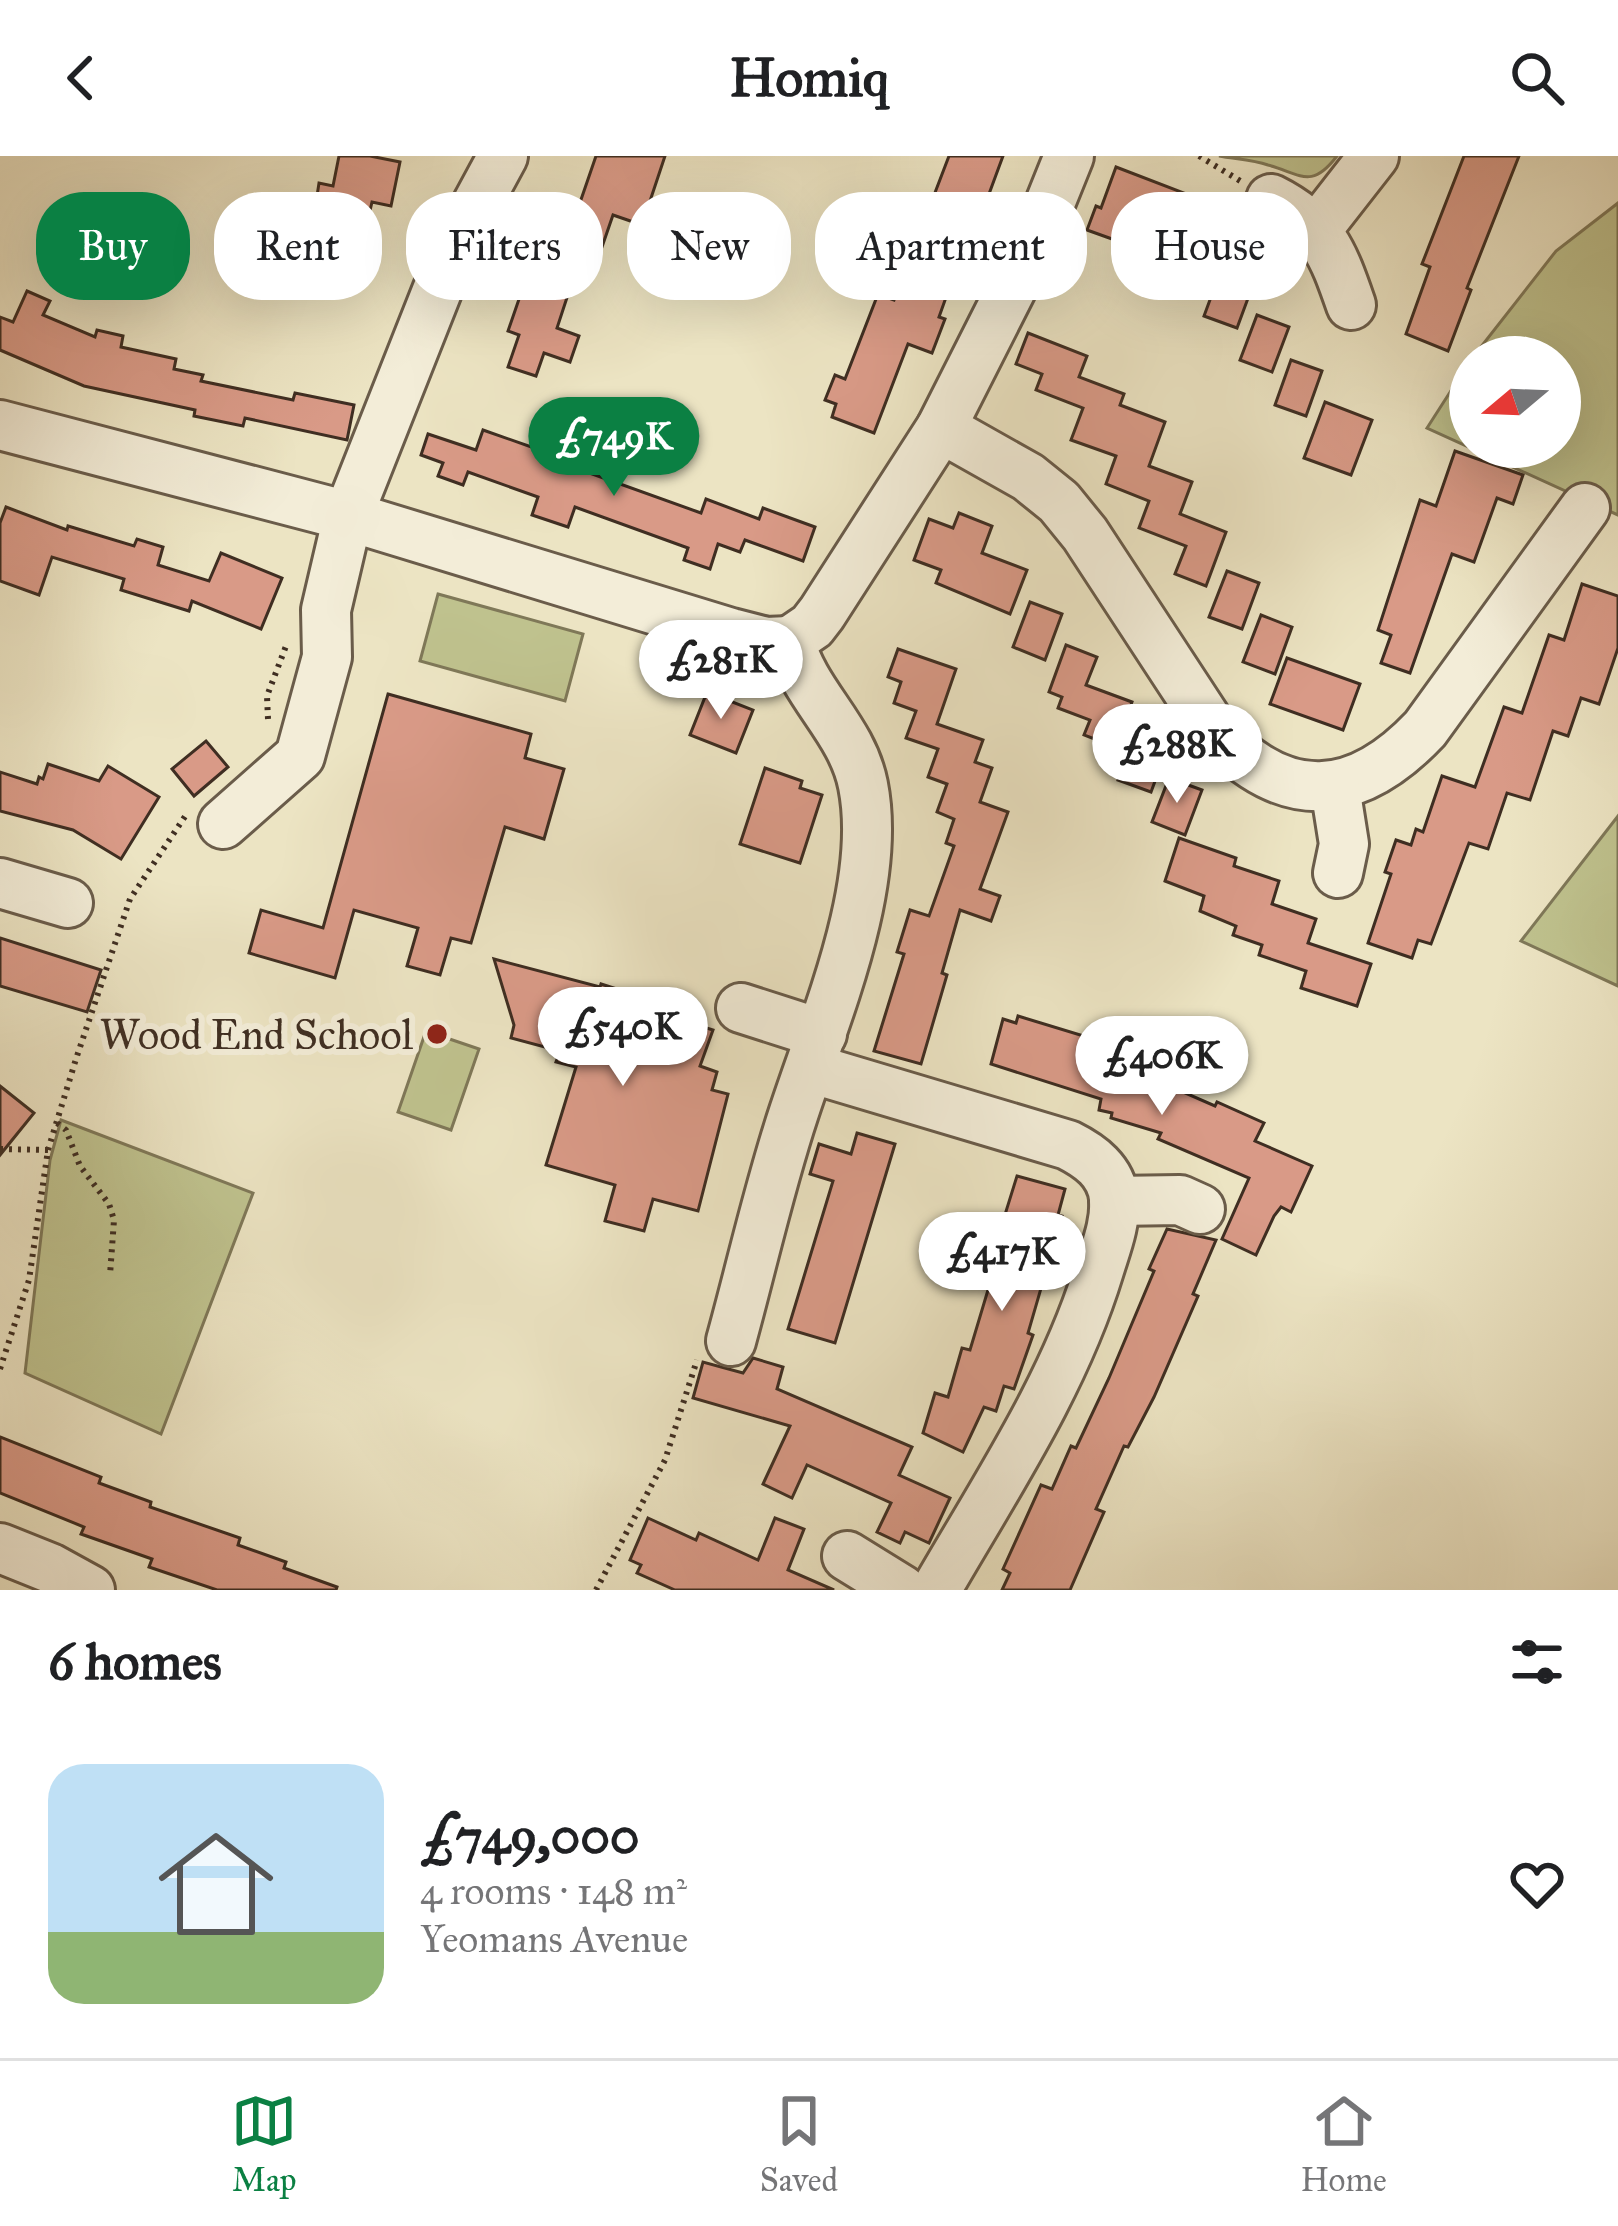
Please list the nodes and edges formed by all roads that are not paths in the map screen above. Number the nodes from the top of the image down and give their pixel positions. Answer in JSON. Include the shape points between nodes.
{"nodes":[{"id":1,"x":503,"y":156,"type":"edge"},
{"id":2,"x":1069,"y":156,"type":"edge"},
{"id":3,"x":1374,"y":156,"type":"edge"},
{"id":4,"x":1308,"y":223,"type":"edge"},
{"id":5,"x":1317,"y":229,"type":"junction"},
{"id":6,"x":1352,"y":305,"type":"dead end"},
{"id":7,"x":0,"y":425,"type":"edge"},
{"id":8,"x":941,"y":428,"type":"junction"},
{"id":9,"x":1585,"y":508,"type":"dead end"},
{"id":10,"x":348,"y":516,"type":"junction"},
{"id":11,"x":790,"y":641,"type":"junction"},
{"id":12,"x":1335,"y":787,"type":"junction"},
{"id":13,"x":210,"y":814,"type":"road end"},
{"id":14,"x":1337,"y":874,"type":"dead end"},
{"id":15,"x":0,"y":883,"type":"edge"},
{"id":16,"x":68,"y":903,"type":"dead end"},
{"id":17,"x":741,"y":1008,"type":"dead end"},
{"id":18,"x":816,"y":1051,"type":"junction"},
{"id":19,"x":1114,"y":1201,"type":"junction"},
{"id":20,"x":1200,"y":1209,"type":"dead end"},
{"id":21,"x":731,"y":1341,"type":"dead end"},
{"id":22,"x":0,"y":1548,"type":"edge"},
{"id":23,"x":847,"y":1556,"type":"dead end"},
{"id":24,"x":90,"y":1590,"type":"edge"},
{"id":25,"x":902,"y":1590,"type":"edge"},
{"id":26,"x":936,"y":1590,"type":"edge"}],
"edges":[{"from":1,"to":10,"type":"street","via":[[456,243]]},
{"from":2,"to":8,"type":"street"},
{"from":3,"to":5,"type":"street"},
{"from":4,"to":5,"type":"street"},
{"from":5,"to":6,"type":"street"},
{"from":7,"to":10,"type":"street"},
{"from":8,"to":11,"type":"street","via":[[822,613]]},
{"from":8,"to":12,"type":"street","via":[[1059,502],[1238,756],[1298,786]]},
{"from":9,"to":12,"type":"street","via":[[1425,728],[1382,768]]},
{"from":10,"to":11,"type":"street","via":[[731,633]]},
{"from":10,"to":13,"type":"street","via":[[326,610],[327,657],[300,756]]},
{"from":11,"to":18,"type":"street","via":[[795,662],[856,756],[868,823],[846,957]]},
{"from":12,"to":14,"type":"street","via":[[1344,844]]},
{"from":15,"to":16,"type":"street"},
{"from":17,"to":18,"type":"street"},
{"from":18,"to":19,"type":"street","via":[[1068,1145],[1100,1166]]},
{"from":18,"to":21,"type":"street"},
{"from":19,"to":20,"type":"street","via":[[1180,1200]]},
{"from":19,"to":26,"type":"street","via":[[1076,1342]]},
{"from":22,"to":24,"type":"street"},
{"from":23,"to":25,"type":"street"}]}
